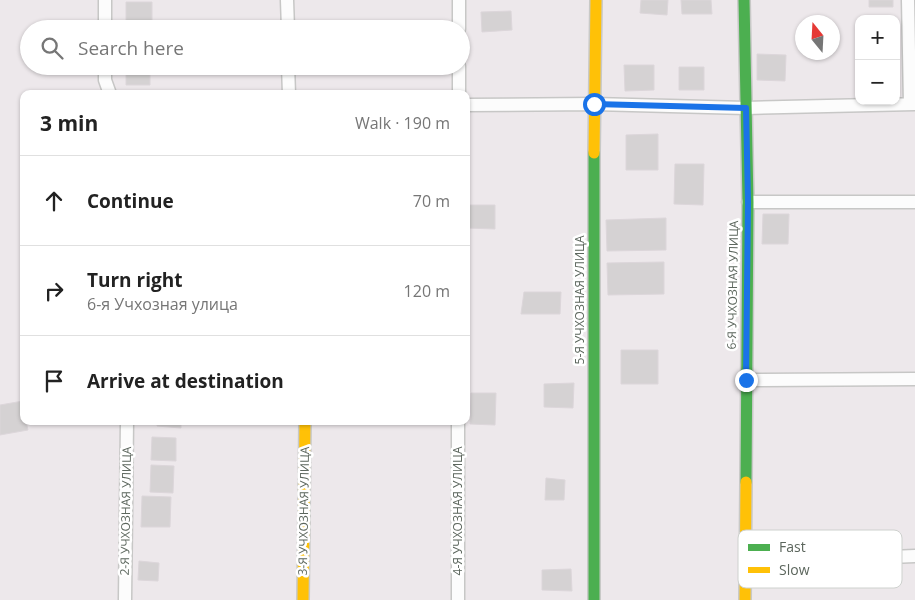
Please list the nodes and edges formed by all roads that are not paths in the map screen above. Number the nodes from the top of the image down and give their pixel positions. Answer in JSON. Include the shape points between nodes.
{"nodes":[{"id":1,"x":105,"y":0,"type":"edge"},
{"id":2,"x":287,"y":0,"type":"edge"},
{"id":3,"x":458,"y":0,"type":"edge"},
{"id":4,"x":596,"y":0,"type":"edge"},
{"id":5,"x":744,"y":0,"type":"edge"},
{"id":6,"x":908,"y":0,"type":"edge"},
{"id":7,"x":105,"y":20,"type":"edge"},
{"id":8,"x":288,"y":20,"type":"edge"},
{"id":9,"x":458,"y":20,"type":"edge"},
{"id":10,"x":912,"y":43,"type":"edge"},
{"id":11,"x":105,"y":75,"type":"edge"},
{"id":12,"x":288,"y":75,"type":"edge"},
{"id":13,"x":458,"y":75,"type":"edge"},
{"id":14,"x":109,"y":90,"type":"edge"},
{"id":15,"x":289,"y":90,"type":"edge"},
{"id":16,"x":458,"y":90,"type":"edge"},
{"id":17,"x":594,"y":104,"type":"junction"},
{"id":18,"x":913,"y":104,"type":"edge"},
{"id":19,"x":470,"y":105,"type":"edge"},
{"id":20,"x":746,"y":108,"type":"junction"},
{"id":21,"x":748,"y":202,"type":"junction"},
{"id":22,"x":915,"y":202,"type":"edge"},
{"id":23,"x":915,"y":379,"type":"edge"},
{"id":24,"x":746,"y":380,"type":"junction"},
{"id":25,"x":127,"y":425,"type":"edge"},
{"id":26,"x":305,"y":425,"type":"edge"},
{"id":27,"x":458,"y":425,"type":"edge"},
{"id":28,"x":746,"y":530,"type":"edge"},
{"id":29,"x":915,"y":556,"type":"edge"},
{"id":30,"x":902,"y":557,"type":"edge"},
{"id":31,"x":125,"y":600,"type":"edge"},
{"id":32,"x":303,"y":600,"type":"edge"},
{"id":33,"x":458,"y":600,"type":"edge"},
{"id":34,"x":594,"y":600,"type":"edge"}],
"edges":[{"from":1,"to":7,"type":"street"},
{"from":2,"to":8,"type":"street"},
{"from":3,"to":9,"type":"street"},
{"from":4,"to":17,"type":"street","name":"5-Я УЧХОЗНАЯ УЛИЦА"},
{"from":5,"to":20,"type":"street","name":"6-Я УЧХОЗНАЯ УЛИЦА"},
{"from":6,"to":10,"type":"street"},
{"from":10,"to":18,"type":"street"},
{"from":11,"to":14,"type":"street"},
{"from":12,"to":15,"type":"street"},
{"from":13,"to":16,"type":"street"},
{"from":17,"to":19,"type":"street"},
{"from":17,"to":20,"type":"street"},
{"from":17,"to":34,"type":"street","name":"5-Я УЧХОЗНАЯ УЛИЦА"},
{"from":18,"to":20,"type":"street"},
{"from":20,"to":21,"type":"street","name":"6-Я УЧХОЗНАЯ УЛИЦА"},
{"from":21,"to":22,"type":"street"},
{"from":21,"to":24,"type":"street","name":"6-Я УЧХОЗНАЯ УЛИЦА"},
{"from":23,"to":24,"type":"street"},
{"from":24,"to":28,"type":"street","name":"6-Я УЧХОЗНАЯ УЛИЦА"},
{"from":25,"to":31,"type":"street","name":"2-Я УЧХОЗНАЯ УЛИЦА"},
{"from":26,"to":32,"type":"street","name":"3-Я УЧХОЗНАЯ УЛИЦА"},
{"from":27,"to":33,"type":"street","name":"4-Я УЧХОЗНАЯ УЛИЦА"},
{"from":29,"to":30,"type":"street"}]}
